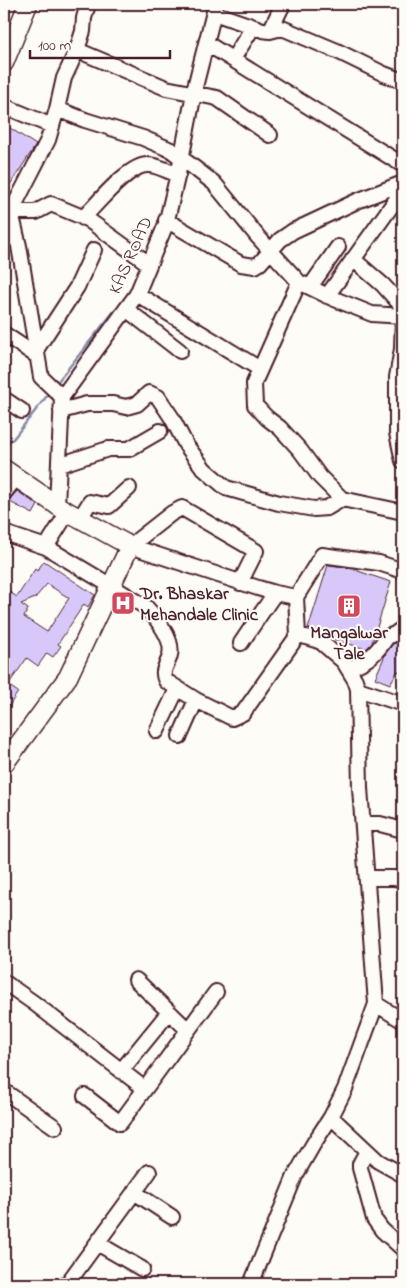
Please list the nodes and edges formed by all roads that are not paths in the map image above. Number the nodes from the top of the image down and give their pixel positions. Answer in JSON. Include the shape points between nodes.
{"nodes":[{"id":1,"x":28,"y":4,"type":"edge"},
{"id":2,"x":88,"y":4,"type":"edge"},
{"id":3,"x":282,"y":4,"type":"edge"},
{"id":4,"x":215,"y":8,"type":"edge"},
{"id":5,"x":253,"y":27,"type":"junction"},
{"id":6,"x":270,"y":31,"type":"junction"},
{"id":7,"x":10,"y":32,"type":"edge"},
{"id":8,"x":206,"y":43,"type":"junction"},
{"id":9,"x":77,"y":50,"type":"junction"},
{"id":10,"x":232,"y":59,"type":"junction"},
{"id":11,"x":4,"y":63,"type":"edge"},
{"id":12,"x":403,"y":81,"type":"edge"},
{"id":13,"x":194,"y":94,"type":"junction"},
{"id":14,"x":4,"y":106,"type":"edge"},
{"id":15,"x":57,"y":109,"type":"junction"},
{"id":16,"x":52,"y":126,"type":"junction"},
{"id":17,"x":270,"y":135,"type":"dead end"},
{"id":18,"x":182,"y":158,"type":"junction"},
{"id":19,"x":403,"y":164,"type":"edge"},
{"id":20,"x":178,"y":176,"type":"junction"},
{"id":21,"x":403,"y":183,"type":"edge"},
{"id":22,"x":403,"y":190,"type":"edge"},
{"id":23,"x":11,"y":212,"type":"junction"},
{"id":24,"x":83,"y":218,"type":"junction"},
{"id":25,"x":166,"y":220,"type":"junction"},
{"id":26,"x":14,"y":226,"type":"junction"},
{"id":27,"x":4,"y":243,"type":"edge"},
{"id":28,"x":338,"y":247,"type":"dead end"},
{"id":29,"x":94,"y":250,"type":"dead end"},
{"id":30,"x":271,"y":251,"type":"junction"},
{"id":31,"x":353,"y":260,"type":"junction"},
{"id":32,"x":149,"y":264,"type":"junction"},
{"id":33,"x":304,"y":285,"type":"junction"},
{"id":34,"x":137,"y":294,"type":"junction"},
{"id":35,"x":327,"y":296,"type":"junction"},
{"id":36,"x":126,"y":310,"type":"junction"},
{"id":37,"x":403,"y":316,"type":"edge"},
{"id":38,"x":4,"y":334,"type":"edge"},
{"id":39,"x":180,"y":351,"type":"dead end"},
{"id":40,"x":37,"y":353,"type":"junction"},
{"id":41,"x":260,"y":369,"type":"junction"},
{"id":42,"x":62,"y":397,"type":"junction"},
{"id":43,"x":4,"y":398,"type":"edge"},
{"id":44,"x":22,"y":411,"type":"dead end"},
{"id":45,"x":61,"y":412,"type":"junction"},
{"id":46,"x":160,"y":431,"type":"dead end"},
{"id":47,"x":403,"y":461,"type":"edge"},
{"id":48,"x":59,"y":465,"type":"junction"},
{"id":49,"x":10,"y":474,"type":"edge"},
{"id":50,"x":129,"y":488,"type":"dead end"},
{"id":51,"x":4,"y":493,"type":"edge"},
{"id":52,"x":342,"y":499,"type":"junction"},
{"id":53,"x":68,"y":512,"type":"junction"},
{"id":54,"x":403,"y":512,"type":"edge"},
{"id":55,"x":4,"y":533,"type":"edge"},
{"id":56,"x":130,"y":546,"type":"junction"},
{"id":57,"x":46,"y":547,"type":"junction"},
{"id":58,"x":403,"y":571,"type":"edge"},
{"id":59,"x":240,"y":583,"type":"junction"},
{"id":60,"x":112,"y":586,"type":"junction"},
{"id":61,"x":275,"y":593,"type":"junction"},
{"id":62,"x":296,"y":597,"type":"junction"},
{"id":63,"x":403,"y":628,"type":"edge"},
{"id":64,"x":298,"y":635,"type":"junction"},
{"id":65,"x":241,"y":643,"type":"dead end"},
{"id":66,"x":348,"y":669,"type":"junction"},
{"id":67,"x":177,"y":689,"type":"junction"},
{"id":68,"x":358,"y":689,"type":"junction"},
{"id":69,"x":196,"y":700,"type":"junction"},
{"id":70,"x":403,"y":704,"type":"edge"},
{"id":71,"x":157,"y":731,"type":"dead end"},
{"id":72,"x":180,"y":736,"type":"dead end"},
{"id":73,"x":4,"y":764,"type":"edge"},
{"id":74,"x":363,"y":824,"type":"junction"},
{"id":75,"x":403,"y":830,"type":"edge"},
{"id":76,"x":367,"y":878,"type":"junction"},
{"id":77,"x":403,"y":880,"type":"edge"},
{"id":78,"x":136,"y":980,"type":"dead end"},
{"id":79,"x":4,"y":982,"type":"edge"},
{"id":80,"x":216,"y":992,"type":"dead end"},
{"id":81,"x":376,"y":1004,"type":"junction"},
{"id":82,"x":169,"y":1012,"type":"junction"},
{"id":83,"x":403,"y":1021,"type":"edge"},
{"id":84,"x":188,"y":1030,"type":"junction"},
{"id":85,"x":121,"y":1071,"type":"junction"},
{"id":86,"x":145,"y":1089,"type":"junction"},
{"id":87,"x":4,"y":1092,"type":"edge"},
{"id":88,"x":85,"y":1096,"type":"dead end"},
{"id":89,"x":331,"y":1117,"type":"junction"},
{"id":90,"x":55,"y":1127,"type":"dead end"},
{"id":91,"x":367,"y":1151,"type":"junction"},
{"id":92,"x":148,"y":1172,"type":"dead end"},
{"id":93,"x":403,"y":1175,"type":"edge"},
{"id":94,"x":134,"y":1192,"type":"junction"},
{"id":95,"x":172,"y":1217,"type":"dead end"},
{"id":96,"x":97,"y":1243,"type":"junction"},
{"id":97,"x":403,"y":1249,"type":"edge"},
{"id":98,"x":142,"y":1269,"type":"dead end"},
{"id":99,"x":73,"y":1282,"type":"edge"},
{"id":100,"x":251,"y":1284,"type":"edge"}],
"edges":[{"from":1,"to":7,"type":"main road"},
{"from":2,"to":9,"type":"street"},
{"from":3,"to":6,"type":"street"},
{"from":4,"to":5,"type":"street"},
{"from":4,"to":8,"type":"street","name":"KAS ROAD"},
{"from":5,"to":6,"type":"street"},
{"from":5,"to":10,"type":"street"},
{"from":6,"to":12,"type":"street","via":[[282,28]]},
{"from":7,"to":11,"type":"main road"},
{"from":8,"to":10,"type":"street"},
{"from":8,"to":13,"type":"street","name":"KAS ROAD"},
{"from":9,"to":13,"type":"street","via":[[166,88]]},
{"from":9,"to":15,"type":"street","via":[[64,78]]},
{"from":10,"to":19,"type":"street"},
{"from":13,"to":17,"type":"street","via":[[217,98]]},
{"from":13,"to":18,"type":"street","name":"KAS ROAD"},
{"from":14,"to":16,"type":"street"},
{"from":15,"to":16,"type":"street"},
{"from":15,"to":18,"type":"street","via":[[143,138]]},
{"from":16,"to":23,"type":"street"},
{"from":18,"to":20,"type":"street","name":"KAS ROAD"},
{"from":18,"to":30,"type":"street","via":[[214,183]]},
{"from":20,"to":24,"type":"street","via":[[158,167],[138,167],[127,173]]},
{"from":20,"to":25,"type":"street","name":"KAS ROAD"},
{"from":21,"to":30,"type":"street","via":[[293,231]]},
{"from":22,"to":31,"type":"street"},
{"from":23,"to":24,"type":"street","via":[[36,212],[51,204]]},
{"from":23,"to":26,"type":"street"},
{"from":24,"to":32,"type":"street"},
{"from":25,"to":30,"type":"street","via":[[240,264],[255,266]]},
{"from":25,"to":32,"type":"street","name":"KAS ROAD"},
{"from":26,"to":27,"type":"street"},
{"from":26,"to":40,"type":"street"},
{"from":28,"to":33,"type":"street"},
{"from":29,"to":40,"type":"street","via":[[77,287]]},
{"from":30,"to":33,"type":"street"},
{"from":31,"to":35,"type":"street"},
{"from":31,"to":37,"type":"street","via":[[387,288],[400,304]]},
{"from":32,"to":34,"type":"street","name":"KAS ROAD"},
{"from":33,"to":35,"type":"street"},
{"from":33,"to":41,"type":"street"},
{"from":34,"to":36,"type":"street","name":"KAS ROAD"},
{"from":34,"to":41,"type":"street"},
{"from":35,"to":37,"type":"street","via":[[372,314]]},
{"from":36,"to":39,"type":"street"},
{"from":36,"to":42,"type":"street","name":"KAS ROAD"},
{"from":37,"to":47,"type":"street","via":[[397,377],[397,433]]},
{"from":38,"to":40,"type":"street"},
{"from":40,"to":42,"type":"street","via":[[41,377]]},
{"from":41,"to":52,"type":"street","via":[[254,383],[255,405],[280,428]]},
{"from":42,"to":45,"type":"street"},
{"from":43,"to":44,"type":"street"},
{"from":45,"to":48,"type":"street"},
{"from":45,"to":52,"type":"street","via":[[87,404],[126,407],[138,404],[150,393],[158,397],[204,469],[226,488],[314,509],[327,508]]},
{"from":46,"to":48,"type":"street","via":[[129,449],[108,449]]},
{"from":48,"to":53,"type":"street"},
{"from":49,"to":51,"type":"street"},
{"from":49,"to":53,"type":"main road"},
{"from":50,"to":53,"type":"street","via":[[109,506],[90,502]]},
{"from":52,"to":54,"type":"street"},
{"from":53,"to":56,"type":"main road"},
{"from":53,"to":57,"type":"street"},
{"from":55,"to":57,"type":"street"},
{"from":56,"to":59,"type":"street"},
{"from":56,"to":59,"type":"street","via":[[172,512],[182,508],[256,551]]},
{"from":56,"to":60,"type":"main road"},
{"from":57,"to":60,"type":"street"},
{"from":58,"to":62,"type":"street","via":[[379,563],[322,554]]},
{"from":59,"to":61,"type":"street"},
{"from":60,"to":67,"type":"street","via":[[146,607],[167,636],[171,649],[163,670],[164,678]]},
{"from":60,"to":73,"type":"main road","via":[[68,678]]},
{"from":61,"to":62,"type":"street"},
{"from":61,"to":65,"type":"street"},
{"from":62,"to":64,"type":"street"},
{"from":63,"to":66,"type":"street","via":[[387,636],[366,661]]},
{"from":64,"to":66,"type":"street","via":[[321,642]]},
{"from":64,"to":69,"type":"street","via":[[243,713],[232,718]]},
{"from":66,"to":68,"type":"street"},
{"from":67,"to":69,"type":"street"},
{"from":67,"to":71,"type":"street"},
{"from":68,"to":70,"type":"street"},
{"from":68,"to":74,"type":"street"},
{"from":69,"to":72,"type":"street"},
{"from":74,"to":75,"type":"street","via":[[380,824]]},
{"from":74,"to":76,"type":"street"},
{"from":76,"to":77,"type":"street"},
{"from":76,"to":81,"type":"street"},
{"from":78,"to":82,"type":"street"},
{"from":79,"to":85,"type":"street"},
{"from":80,"to":84,"type":"street"},
{"from":81,"to":83,"type":"street"},
{"from":81,"to":89,"type":"street"},
{"from":82,"to":84,"type":"street"},
{"from":82,"to":85,"type":"street"},
{"from":84,"to":86,"type":"street"},
{"from":85,"to":86,"type":"street"},
{"from":86,"to":88,"type":"street","via":[[120,1122]]},
{"from":87,"to":90,"type":"street"},
{"from":89,"to":91,"type":"street"},
{"from":89,"to":100,"type":"street","via":[[295,1176]]},
{"from":91,"to":93,"type":"street"},
{"from":91,"to":97,"type":"street","via":[[360,1168],[374,1219]]},
{"from":92,"to":94,"type":"street"},
{"from":94,"to":95,"type":"street"},
{"from":94,"to":96,"type":"street"},
{"from":96,"to":98,"type":"street"},
{"from":96,"to":99,"type":"street"}]}
